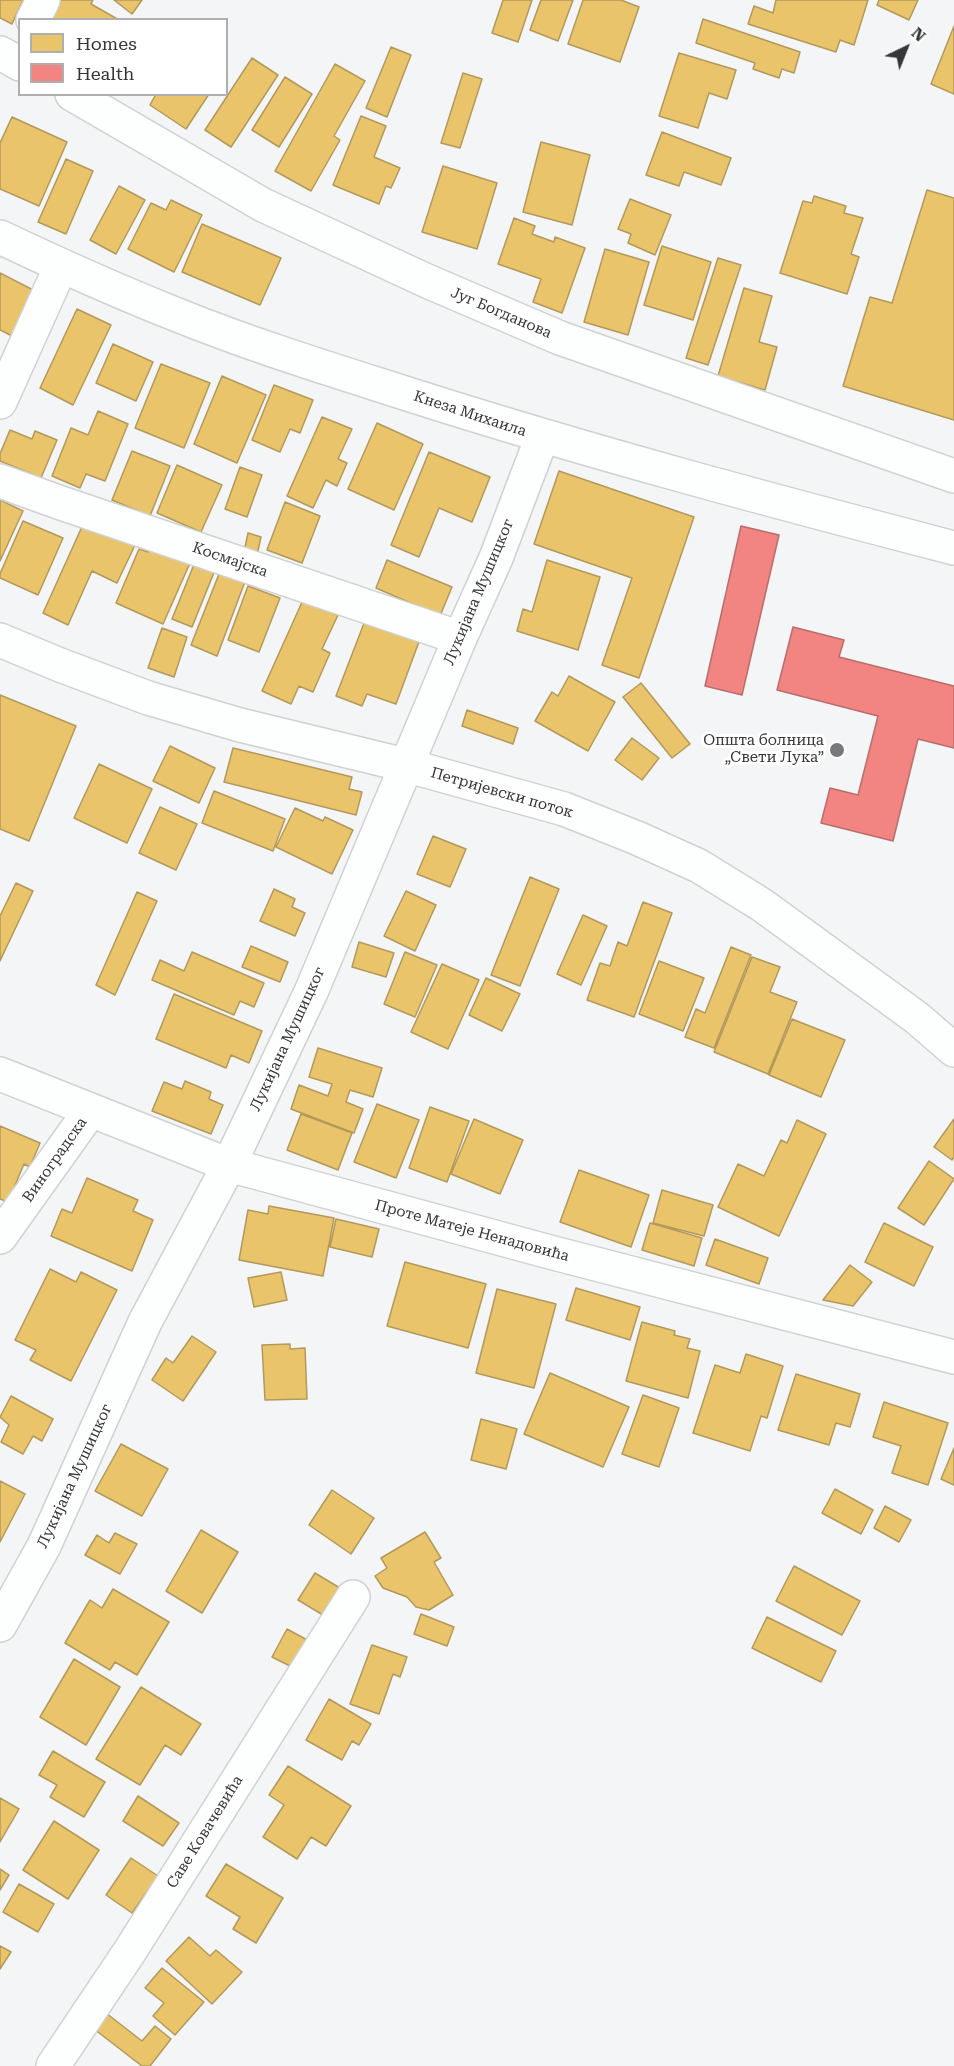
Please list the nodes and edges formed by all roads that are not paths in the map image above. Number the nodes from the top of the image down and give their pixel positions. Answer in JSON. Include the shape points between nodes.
{"nodes":[{"id":1,"x":43,"y":0,"type":"edge"},
{"id":2,"x":34,"y":18,"type":"edge"},
{"id":3,"x":75,"y":96,"type":"edge"},
{"id":4,"x":0,"y":237,"type":"edge"},
{"id":5,"x":61,"y":266,"type":"junction"},
{"id":6,"x":0,"y":402,"type":"edge"},
{"id":7,"x":542,"y":437,"type":"junction"},
{"id":8,"x":954,"y":476,"type":"edge"},
{"id":9,"x":0,"y":481,"type":"edge"},
{"id":10,"x":954,"y":548,"type":"edge"},
{"id":11,"x":460,"y":638,"type":"junction"},
{"id":12,"x":0,"y":640,"type":"edge"},
{"id":13,"x":405,"y":765,"type":"junction"},
{"id":14,"x":954,"y":1050,"type":"edge"},
{"id":15,"x":0,"y":1074,"type":"edge"},
{"id":16,"x":90,"y":1112,"type":"junction"},
{"id":17,"x":229,"y":1165,"type":"junction"},
{"id":18,"x":0,"y":1237,"type":"edge"},
{"id":19,"x":954,"y":1357,"type":"edge"},
{"id":20,"x":353,"y":1597,"type":"dead end"},
{"id":21,"x":0,"y":1625,"type":"edge"},
{"id":22,"x":53,"y":2066,"type":"edge"}],
"edges":[{"from":1,"to":2,"type":"street"},
{"from":3,"to":8,"type":"street","name":"Југ Богданова","via":[[263,205],[437,286],[560,338]]},
{"from":4,"to":5,"type":"street","name":"Кнеза Михаила"},
{"from":5,"to":6,"type":"street"},
{"from":5,"to":7,"type":"street","name":"Кнеза Михаила","via":[[181,317]]},
{"from":7,"to":10,"type":"street","name":"Кнеза Михаила"},
{"from":7,"to":11,"type":"street","name":"Лукијана Мушицког","via":[[496,558]]},
{"from":9,"to":11,"type":"street","name":"Космајска"},
{"from":11,"to":13,"type":"street","name":"Лукијана Мушицког"},
{"from":12,"to":13,"type":"street","name":"Петријевски поток","via":[[148,698]]},
{"from":13,"to":14,"type":"street","name":"Петријевски поток","via":[[564,809],[699,866],[822,948]]},
{"from":13,"to":17,"type":"street","name":"Лукијана Мушицког","via":[[310,992]]},
{"from":15,"to":16,"type":"street","name":"Проте Матеје Ненадовића"},
{"from":16,"to":17,"type":"street","name":"Проте Матеје Ненадовића"},
{"from":16,"to":18,"type":"street","name":"Виноградска"},
{"from":17,"to":19,"type":"street","name":"Проте Матеје Ненадовића"},
{"from":17,"to":21,"type":"street","name":"Лукијана Мушицког","via":[[145,1322],[44,1546]]},
{"from":20,"to":22,"type":"street","name":"Саве Ковачевића","via":[[137,1941]]}]}
